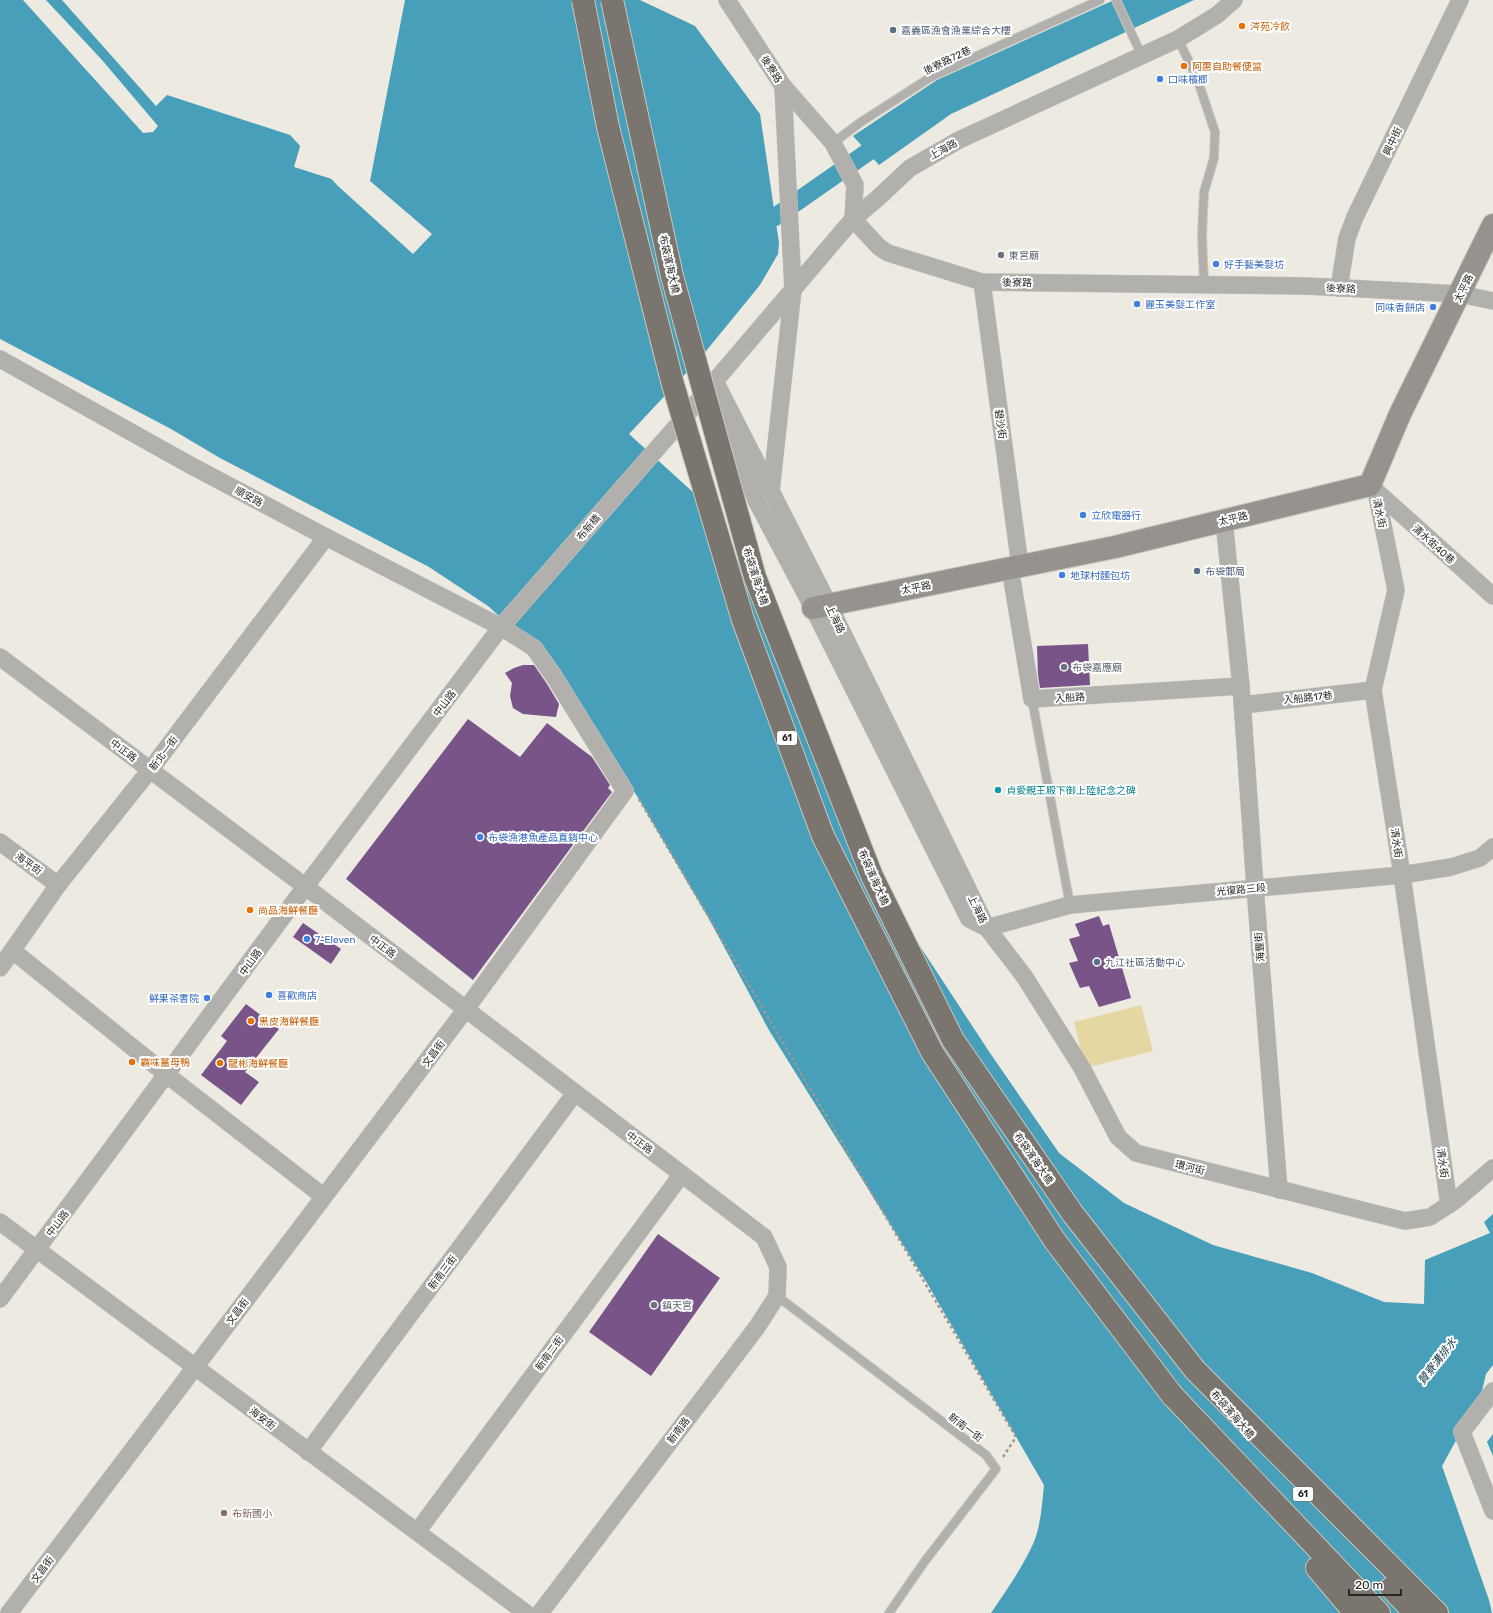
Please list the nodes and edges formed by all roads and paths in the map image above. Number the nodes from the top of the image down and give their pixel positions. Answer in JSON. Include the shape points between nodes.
{"nodes":[{"id":1,"x":583,"y":0,"type":"edge"},
{"id":2,"x":612,"y":0,"type":"edge"},
{"id":3,"x":1100,"y":0,"type":"edge"},
{"id":4,"x":1116,"y":0,"type":"edge"},
{"id":5,"x":1234,"y":0,"type":"edge"},
{"id":6,"x":1460,"y":0,"type":"edge"},
{"id":7,"x":728,"y":1,"type":"edge"},
{"id":8,"x":1178,"y":39,"type":"junction"},
{"id":9,"x":1142,"y":56,"type":"junction"},
{"id":10,"x":783,"y":86,"type":"junction"},
{"id":11,"x":833,"y":143,"type":"junction"},
{"id":12,"x":853,"y":219,"type":"junction"},
{"id":13,"x":1493,"y":225,"type":"edge"},
{"id":14,"x":982,"y":282,"type":"junction"},
{"id":15,"x":1204,"y":284,"type":"junction"},
{"id":16,"x":1339,"y":288,"type":"junction"},
{"id":17,"x":793,"y":289,"type":"junction"},
{"id":18,"x":1460,"y":294,"type":"junction"},
{"id":19,"x":1493,"y":301,"type":"edge"},
{"id":20,"x":0,"y":359,"type":"edge"},
{"id":21,"x":715,"y":382,"type":"junction"},
{"id":22,"x":676,"y":428,"type":"joint"},
{"id":23,"x":1373,"y":488,"type":"junction"},
{"id":24,"x":771,"y":491,"type":"junction"},
{"id":25,"x":1224,"y":520,"type":"junction"},
{"id":26,"x":326,"y":538,"type":"junction"},
{"id":27,"x":1015,"y":567,"type":"junction"},
{"id":28,"x":1493,"y":596,"type":"edge"},
{"id":29,"x":821,"y":606,"type":"junction"},
{"id":30,"x":501,"y":627,"type":"junction"},
{"id":31,"x":0,"y":657,"type":"edge"},
{"id":32,"x":1241,"y":686,"type":"junction"},
{"id":33,"x":1373,"y":690,"type":"junction"},
{"id":34,"x":1032,"y":699,"type":"junction"},
{"id":35,"x":1243,"y":705,"type":"junction"},
{"id":36,"x":150,"y":770,"type":"junction"},
{"id":37,"x":625,"y":790,"type":"junction"},
{"id":38,"x":0,"y":842,"type":"edge"},
{"id":39,"x":1493,"y":847,"type":"edge"},
{"id":40,"x":1402,"y":875,"type":"junction"},
{"id":41,"x":58,"y":884,"type":"junction"},
{"id":42,"x":306,"y":887,"type":"junction"},
{"id":43,"x":1255,"y":887,"type":"junction"},
{"id":44,"x":1070,"y":905,"type":"junction"},
{"id":45,"x":987,"y":928,"type":"junction"},
{"id":46,"x":13,"y":951,"type":"junction"},
{"id":47,"x":0,"y":968,"type":"edge"},
{"id":48,"x":466,"y":1009,"type":"junction"},
{"id":49,"x":167,"y":1075,"type":"junction"},
{"id":50,"x":575,"y":1093,"type":"junction"},
{"id":51,"x":1493,"y":1168,"type":"edge"},
{"id":52,"x":682,"y":1174,"type":"junction"},
{"id":53,"x":1279,"y":1190,"type":"junction"},
{"id":54,"x":323,"y":1196,"type":"junction"},
{"id":55,"x":1449,"y":1205,"type":"junction"},
{"id":56,"x":0,"y":1222,"type":"edge"},
{"id":57,"x":37,"y":1250,"type":"junction"},
{"id":58,"x":777,"y":1296,"type":"junction"},
{"id":59,"x":0,"y":1299,"type":"edge"},
{"id":60,"x":195,"y":1367,"type":"junction"},
{"id":61,"x":1196,"y":1370,"type":"junction"},
{"id":62,"x":1493,"y":1391,"type":"edge"},
{"id":63,"x":1172,"y":1395,"type":"junction"},
{"id":64,"x":308,"y":1452,"type":"junction"},
{"id":65,"x":996,"y":1470,"type":"junction"},
{"id":66,"x":1493,"y":1511,"type":"edge"},
{"id":67,"x":417,"y":1532,"type":"junction"},
{"id":68,"x":9,"y":1613,"type":"edge"},
{"id":69,"x":526,"y":1613,"type":"edge"},
{"id":70,"x":540,"y":1613,"type":"edge"},
{"id":71,"x":889,"y":1613,"type":"edge"},
{"id":72,"x":1355,"y":1613,"type":"edge"},
{"id":73,"x":1379,"y":1613,"type":"edge"},
{"id":74,"x":1415,"y":1613,"type":"edge"},
{"id":75,"x":1437,"y":1613,"type":"edge"}],
"edges":[{"from":1,"to":63,"type":"highway","number":"61","bridge":true,"via":[[608,127],[672,381],[743,620],[823,836],[932,1052],[1055,1241]]},
{"from":2,"to":61,"type":"highway","name":"布袋濱海大橋","number":"61","bridge":true,"via":[[672,276],[755,577],[872,876],[953,1040],[1073,1214]]},
{"from":3,"to":11,"type":"lane","name":"後寮路72巷","via":[[931,77]]},
{"from":4,"to":9,"type":"lane"},
{"from":5,"to":8,"type":"street","name":"上海路","via":[[1217,15]]},
{"from":6,"to":16,"type":"street","name":"興中街","via":[[1355,217],[1347,238]]},
{"from":7,"to":10,"type":"street","name":"後寮路"},
{"from":8,"to":9,"type":"street","name":"上海路"},
{"from":8,"to":15,"type":"lane","via":[[1197,78],[1215,132],[1214,158],[1204,192]]},
{"from":9,"to":12,"type":"street","name":"上海路","via":[[952,143],[910,168]]},
{"from":10,"to":11,"type":"street","name":"後寮路"},
{"from":10,"to":17,"type":"street"},
{"from":11,"to":12,"type":"street","name":"後寮路","via":[[855,184]]},
{"from":12,"to":14,"type":"street","name":"後寮路","via":[[888,254]]},
{"from":12,"to":17,"type":"street","name":"上海路"},
{"from":13,"to":18,"type":"main road","name":"太平路"},
{"from":14,"to":15,"type":"street","name":"後寮路"},
{"from":14,"to":27,"type":"street","name":"碧沙街"},
{"from":15,"to":16,"type":"street","name":"後寮路"},
{"from":16,"to":18,"type":"street","name":"後寮路"},
{"from":17,"to":21,"type":"street","name":"上海路"},
{"from":17,"to":24,"type":"street"},
{"from":18,"to":19,"type":"street","name":"後寮路"},
{"from":18,"to":23,"type":"main road","name":"太平路","via":[[1400,414]]},
{"from":20,"to":26,"type":"street","name":"順安路"},
{"from":21,"to":22,"type":"street","name":"上海路"},
{"from":21,"to":24,"type":"street","name":"上海路"},
{"from":21,"to":29,"type":"street","name":"上海路","via":[[717,407],[757,502]]},
{"from":22,"to":30,"type":"street","name":"布新橋"},
{"from":23,"to":25,"type":"main road","name":"太平路"},
{"from":23,"to":28,"type":"street","name":"清水街40巷"},
{"from":23,"to":33,"type":"street","name":"清水街","via":[[1396,590]]},
{"from":24,"to":29,"type":"street","name":"上海路"},
{"from":25,"to":27,"type":"main road","name":"太平路","via":[[1116,547]]},
{"from":25,"to":32,"type":"street"},
{"from":26,"to":30,"type":"street","name":"順安路"},
{"from":26,"to":36,"type":"street","name":"新北一街"},
{"from":27,"to":29,"type":"main road","name":"太平路"},
{"from":27,"to":34,"type":"street"},
{"from":29,"to":45,"type":"street","name":"上海路"},
{"from":30,"to":37,"type":"street","name":"順安路","via":[[534,648]]},
{"from":30,"to":42,"type":"street","name":"中山路"},
{"from":31,"to":36,"type":"street","name":"中正路"},
{"from":32,"to":34,"type":"street","name":"入船路"},
{"from":32,"to":35,"type":"street"},
{"from":33,"to":35,"type":"street","name":"入船路17巷"},
{"from":33,"to":40,"type":"street","name":"清水街"},
{"from":34,"to":44,"type":"lane"},
{"from":35,"to":43,"type":"street","name":"海豐街"},
{"from":36,"to":41,"type":"street","name":"新北一街"},
{"from":36,"to":42,"type":"street","name":"中正路"},
{"from":37,"to":48,"type":"street","name":"文昌街"},
{"from":37,"to":65,"type":"path","via":[[637,796],[1016,1437]]},
{"from":38,"to":41,"type":"street","name":"海平街"},
{"from":39,"to":40,"type":"street","name":"光復路三段","via":[[1480,858]]},
{"from":40,"to":43,"type":"street","name":"光復路三段"},
{"from":40,"to":55,"type":"street","name":"清水街"},
{"from":41,"to":46,"type":"street","name":"新北一街"},
{"from":42,"to":48,"type":"street","name":"中正路"},
{"from":42,"to":49,"type":"street","name":"中山路"},
{"from":43,"to":44,"type":"street","name":"光復路三段"},
{"from":43,"to":53,"type":"street","name":"海豐街"},
{"from":44,"to":45,"type":"street","name":"光復路三段"},
{"from":45,"to":53,"type":"street","name":"環河街","via":[[1024,976],[1070,1048],[1118,1137],[1136,1154]]},
{"from":46,"to":47,"type":"street","name":"新北一街"},
{"from":46,"to":49,"type":"street"},
{"from":48,"to":50,"type":"street","name":"中正路"},
{"from":48,"to":54,"type":"street","name":"文昌街"},
{"from":49,"to":54,"type":"street"},
{"from":49,"to":57,"type":"street","name":"中山路"},
{"from":50,"to":52,"type":"street","name":"中正路"},
{"from":50,"to":64,"type":"street","name":"新南三街"},
{"from":51,"to":55,"type":"street","name":"環河街"},
{"from":52,"to":58,"type":"street","name":"中正路","via":[[764,1237],[778,1267]]},
{"from":52,"to":67,"type":"street","name":"新南二街"},
{"from":53,"to":55,"type":"street","name":"環河街","via":[[1405,1220],[1430,1217]]},
{"from":54,"to":60,"type":"street","name":"文昌街"},
{"from":56,"to":57,"type":"street","name":"海安街"},
{"from":57,"to":59,"type":"street","name":"中山路"},
{"from":57,"to":60,"type":"street","name":"海安街"},
{"from":58,"to":65,"type":"lane","name":"新南一街","via":[[986,1455]]},
{"from":58,"to":70,"type":"street","name":"新南路","via":[[757,1327]]},
{"from":60,"to":64,"type":"street","name":"海安街"},
{"from":60,"to":68,"type":"street","name":"文昌街"},
{"from":61,"to":74,"type":"highway","name":"布袋濱海大橋","number":"61","via":[[1335,1531]]},
{"from":61,"to":75,"type":"highway"},
{"from":62,"to":66,"type":"street","via":[[1462,1432]]},
{"from":63,"to":72,"type":"highway"},
{"from":63,"to":73,"type":"highway","number":"61"},
{"from":64,"to":67,"type":"street","name":"海安街"},
{"from":65,"to":71,"type":"lane"},
{"from":67,"to":69,"type":"street","name":"海安街"}]}
